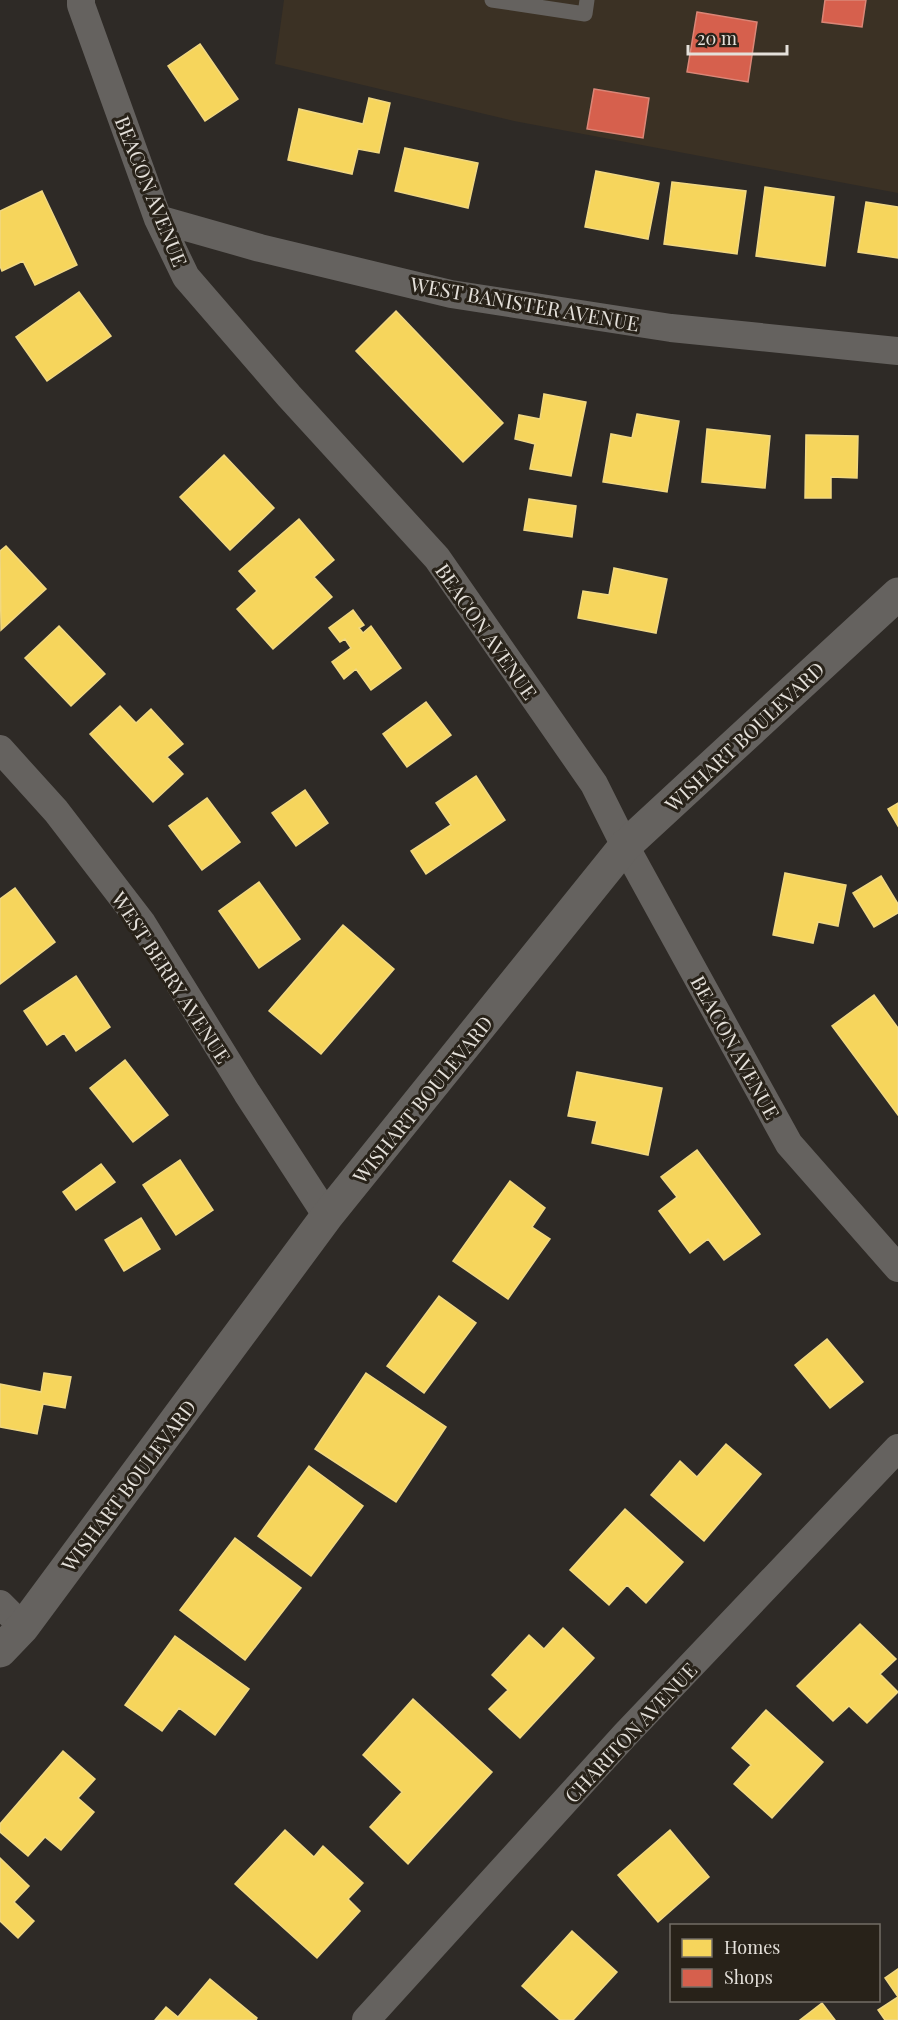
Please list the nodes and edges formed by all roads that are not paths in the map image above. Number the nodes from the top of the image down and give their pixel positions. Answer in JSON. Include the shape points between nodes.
{"nodes":[{"id":1,"x":81,"y":0,"type":"edge"},
{"id":2,"x":492,"y":0,"type":"edge"},
{"id":3,"x":587,"y":0,"type":"edge"},
{"id":4,"x":158,"y":219,"type":"junction"},
{"id":5,"x":898,"y":351,"type":"edge"},
{"id":6,"x":898,"y":594,"type":"edge"},
{"id":7,"x":0,"y":749,"type":"edge"},
{"id":8,"x":625,"y":846,"type":"junction"},
{"id":9,"x":327,"y":1216,"type":"junction"},
{"id":10,"x":898,"y":1268,"type":"edge"},
{"id":11,"x":898,"y":1448,"type":"edge"},
{"id":12,"x":0,"y":1604,"type":"edge"},
{"id":13,"x":23,"y":1627,"type":"junction"},
{"id":14,"x":0,"y":1651,"type":"edge"},
{"id":15,"x":366,"y":2020,"type":"edge"}],
"edges":[{"from":1,"to":4,"type":"street","name":"BEACON AVENUE"},
{"from":2,"to":3,"type":"lane","via":[[585,14]]},
{"from":4,"to":5,"type":"street","name":"WEST BANISTER AVENUE","via":[[451,294],[671,328]]},
{"from":4,"to":8,"type":"street","name":"BEACON AVENUE","via":[[186,276],[437,558],[594,784]]},
{"from":6,"to":8,"type":"street","name":"WISHART BOULEVARD"},
{"from":7,"to":9,"type":"street","name":"WEST BERRY AVENUE","via":[[56,811],[141,923]]},
{"from":8,"to":9,"type":"street","name":"WISHART BOULEVARD"},
{"from":8,"to":10,"type":"street","name":"BEACON AVENUE","via":[[789,1144]]},
{"from":9,"to":13,"type":"street","name":"WISHART BOULEVARD"},
{"from":11,"to":15,"type":"street","name":"CHARITON AVENUE","via":[[626,1735]]},
{"from":12,"to":13,"type":"street"},
{"from":13,"to":14,"type":"street","name":"WISHART BOULEVARD"}]}
